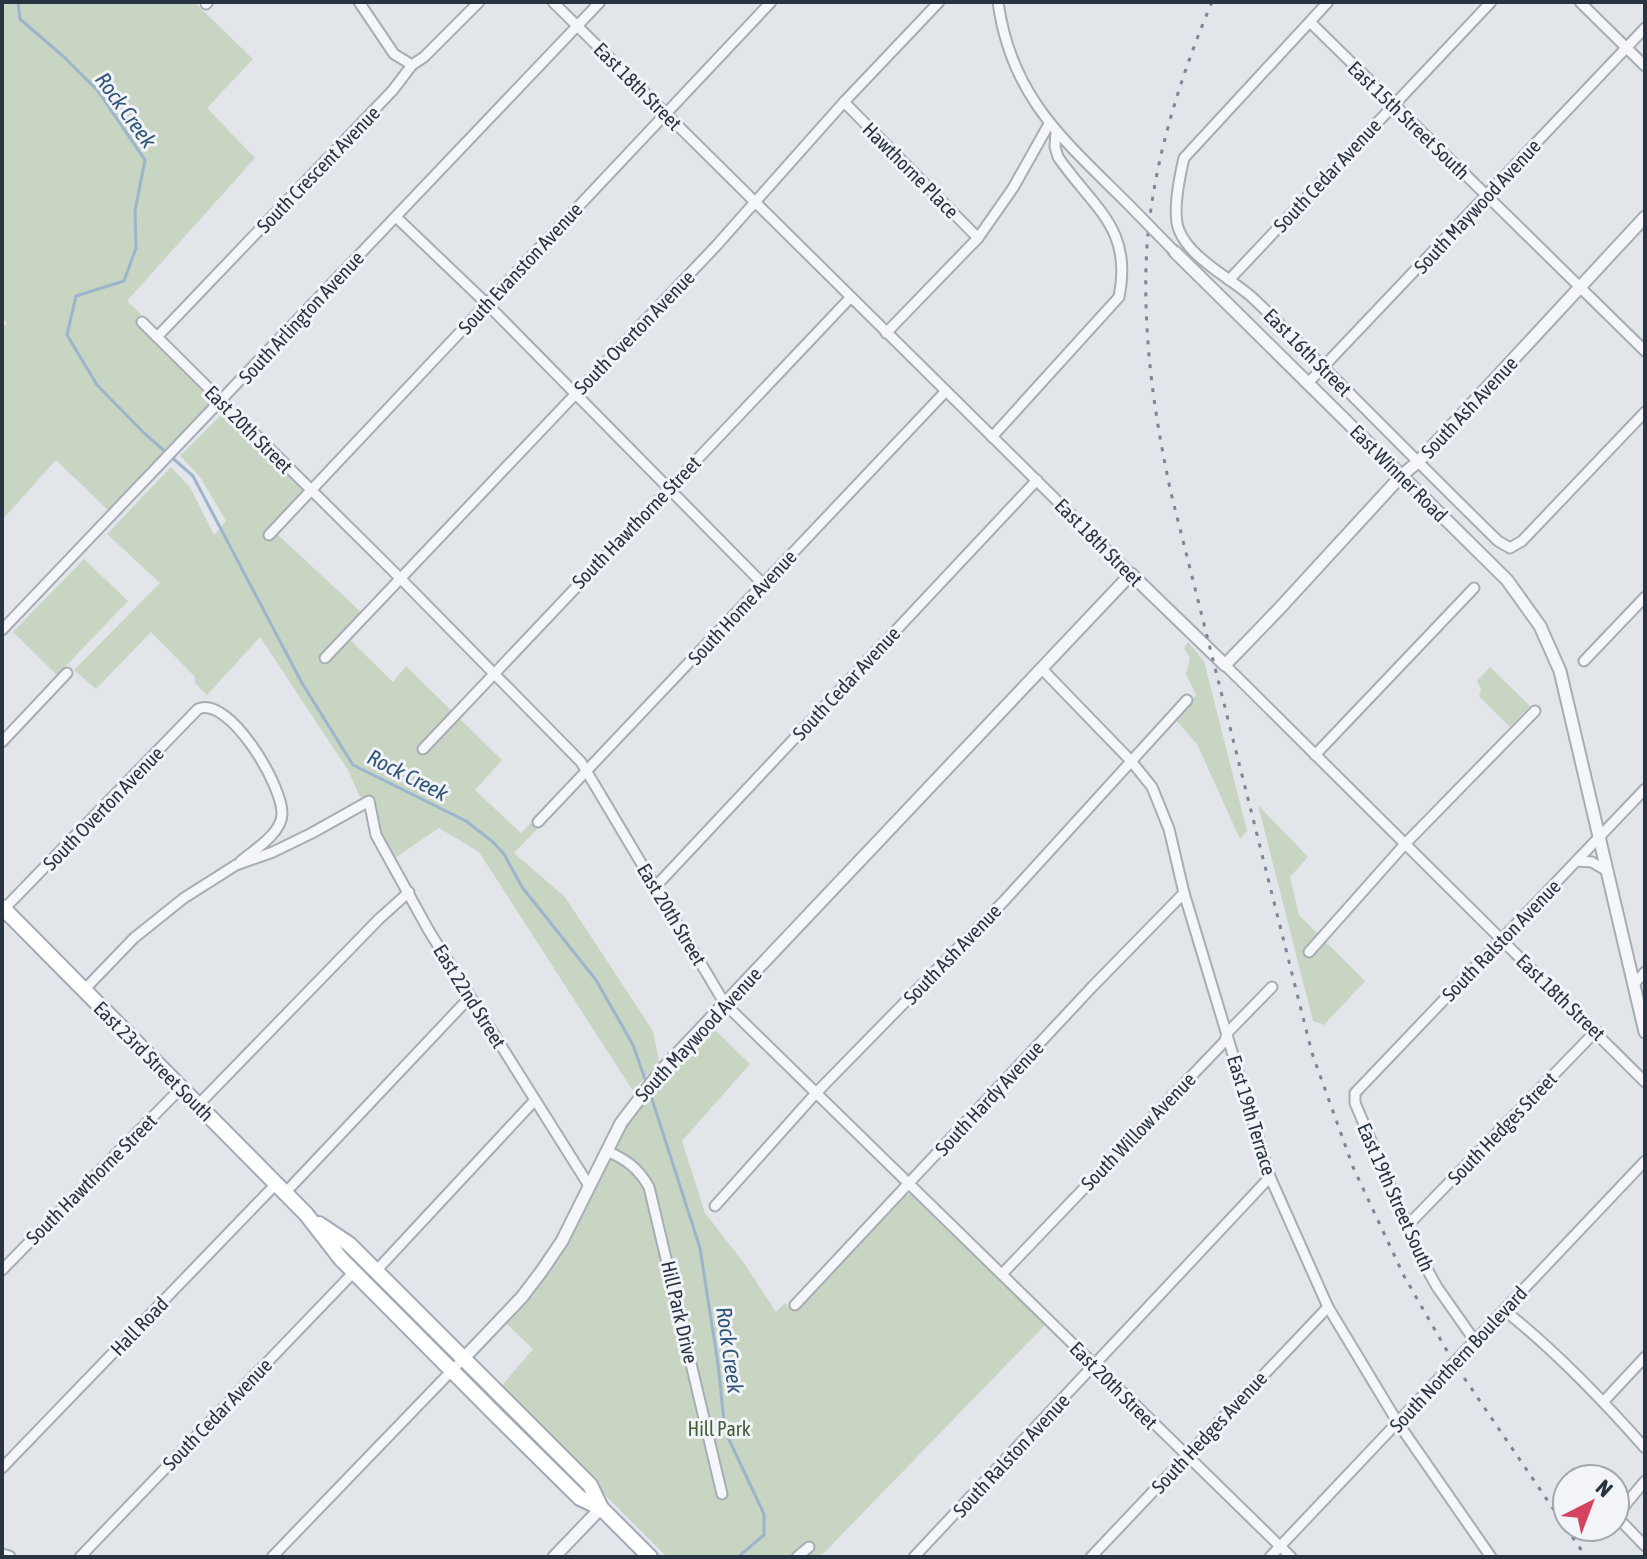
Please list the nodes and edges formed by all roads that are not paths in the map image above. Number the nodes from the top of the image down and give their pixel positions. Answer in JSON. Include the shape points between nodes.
{"nodes":[{"id":1,"x":359,"y":2,"type":"edge"},
{"id":2,"x":479,"y":2,"type":"edge"},
{"id":3,"x":553,"y":2,"type":"edge"},
{"id":4,"x":600,"y":2,"type":"edge"},
{"id":5,"x":771,"y":2,"type":"edge"},
{"id":6,"x":939,"y":2,"type":"edge"},
{"id":7,"x":998,"y":2,"type":"edge"},
{"id":8,"x":1328,"y":2,"type":"edge"},
{"id":9,"x":1491,"y":2,"type":"edge"},
{"id":10,"x":1580,"y":2,"type":"edge"},
{"id":11,"x":1311,"y":23,"type":"junction"},
{"id":12,"x":577,"y":26,"type":"junction"},
{"id":13,"x":1645,"y":28,"type":"edge"},
{"id":14,"x":1626,"y":47,"type":"junction"},
{"id":15,"x":412,"y":65,"type":"junction"},
{"id":16,"x":1645,"y":66,"type":"edge"},
{"id":17,"x":844,"y":102,"type":"junction"},
{"id":18,"x":1393,"y":105,"type":"junction"},
{"id":19,"x":666,"y":113,"type":"junction"},
{"id":20,"x":1052,"y":128,"type":"junction"},
{"id":21,"x":1487,"y":196,"type":"junction"},
{"id":22,"x":755,"y":201,"type":"junction"},
{"id":23,"x":396,"y":217,"type":"junction"},
{"id":24,"x":1645,"y":217,"type":"edge"},
{"id":25,"x":978,"y":238,"type":"junction"},
{"id":26,"x":1174,"y":251,"type":"joint"},
{"id":27,"x":1229,"y":280,"type":"junction"},
{"id":28,"x":1580,"y":286,"type":"junction"},
{"id":29,"x":851,"y":297,"type":"junction"},
{"id":30,"x":487,"y":304,"type":"junction"},
{"id":31,"x":142,"y":322,"type":"dead end"},
{"id":32,"x":886,"y":333,"type":"junction"},
{"id":33,"x":157,"y":337,"type":"junction"},
{"id":34,"x":1645,"y":351,"type":"edge"},
{"id":35,"x":1324,"y":367,"type":"junction"},
{"id":36,"x":1308,"y":383,"type":"junction"},
{"id":37,"x":946,"y":391,"type":"junction"},
{"id":38,"x":575,"y":393,"type":"junction"},
{"id":39,"x":222,"y":401,"type":"junction"},
{"id":40,"x":1645,"y":412,"type":"edge"},
{"id":41,"x":992,"y":437,"type":"junction"},
{"id":42,"x":1418,"y":462,"type":"junction"},
{"id":43,"x":1402,"y":475,"type":"junction"},
{"id":44,"x":1037,"y":480,"type":"junction"},
{"id":45,"x":669,"y":487,"type":"junction"},
{"id":46,"x":310,"y":490,"type":"junction"},
{"id":47,"x":269,"y":535,"type":"dead end"},
{"id":48,"x":1131,"y":574,"type":"junction"},
{"id":49,"x":400,"y":578,"type":"junction"},
{"id":50,"x":764,"y":585,"type":"junction"},
{"id":51,"x":1474,"y":588,"type":"dead end"},
{"id":52,"x":1645,"y":597,"type":"edge"},
{"id":53,"x":2,"y":630,"type":"edge"},
{"id":54,"x":325,"y":658,"type":"dead end"},
{"id":55,"x":1584,"y":661,"type":"dead end"},
{"id":56,"x":1225,"y":665,"type":"junction"},
{"id":57,"x":1041,"y":668,"type":"junction"},
{"id":58,"x":494,"y":672,"type":"junction"},
{"id":59,"x":67,"y":673,"type":"dead end"},
{"id":60,"x":1187,"y":700,"type":"dead end"},
{"id":61,"x":1535,"y":711,"type":"dead end"},
{"id":62,"x":2,"y":742,"type":"edge"},
{"id":63,"x":423,"y":749,"type":"dead end"},
{"id":64,"x":1315,"y":755,"type":"junction"},
{"id":65,"x":1131,"y":761,"type":"junction"},
{"id":66,"x":586,"y":771,"type":"junction"},
{"id":67,"x":1645,"y":789,"type":"edge"},
{"id":68,"x":538,"y":822,"type":"dead end"},
{"id":69,"x":1599,"y":838,"type":"junction"},
{"id":70,"x":1405,"y":844,"type":"junction"},
{"id":71,"x":1577,"y":861,"type":"junction"},
{"id":72,"x":236,"y":865,"type":"junction"},
{"id":73,"x":1607,"y":871,"type":"junction"},
{"id":74,"x":656,"y":886,"type":"junction"},
{"id":75,"x":409,"y":892,"type":"junction"},
{"id":76,"x":1184,"y":893,"type":"junction"},
{"id":77,"x":5,"y":914,"type":"edge"},
{"id":78,"x":1502,"y":939,"type":"junction"},
{"id":79,"x":1309,"y":952,"type":"dead end"},
{"id":80,"x":1645,"y":972,"type":"edge"},
{"id":81,"x":1634,"y":984,"type":"junction"},
{"id":82,"x":1272,"y":987,"type":"dead end"},
{"id":83,"x":84,"y":990,"type":"junction"},
{"id":84,"x":470,"y":997,"type":"junction"},
{"id":85,"x":725,"y":1004,"type":"junction"},
{"id":86,"x":1596,"y":1031,"type":"junction"},
{"id":87,"x":1645,"y":1032,"type":"edge"},
{"id":88,"x":1227,"y":1033,"type":"junction"},
{"id":89,"x":1645,"y":1082,"type":"edge"},
{"id":90,"x":181,"y":1088,"type":"junction"},
{"id":91,"x":1357,"y":1090,"type":"joint"},
{"id":92,"x":816,"y":1093,"type":"junction"},
{"id":93,"x":535,"y":1100,"type":"junction"},
{"id":94,"x":198,"y":1105,"type":"junction"},
{"id":95,"x":607,"y":1151,"type":"junction"},
{"id":96,"x":1645,"y":1161,"type":"edge"},
{"id":97,"x":1270,"y":1177,"type":"junction"},
{"id":98,"x":910,"y":1183,"type":"junction"},
{"id":99,"x":588,"y":1184,"type":"junction"},
{"id":100,"x":280,"y":1189,"type":"junction"},
{"id":101,"x":715,"y":1206,"type":"dead end"},
{"id":102,"x":306,"y":1214,"type":"junction"},
{"id":103,"x":1408,"y":1225,"type":"junction"},
{"id":104,"x":2,"y":1270,"type":"edge"},
{"id":105,"x":354,"y":1272,"type":"junction"},
{"id":106,"x":375,"y":1272,"type":"junction"},
{"id":107,"x":1002,"y":1274,"type":"junction"},
{"id":108,"x":795,"y":1305,"type":"dead end"},
{"id":109,"x":1328,"y":1307,"type":"junction"},
{"id":110,"x":1504,"y":1310,"type":"junction"},
{"id":111,"x":1475,"y":1341,"type":"junction"},
{"id":112,"x":1645,"y":1357,"type":"edge"},
{"id":113,"x":458,"y":1364,"type":"junction"},
{"id":114,"x":1095,"y":1366,"type":"junction"},
{"id":115,"x":1604,"y":1401,"type":"junction"},
{"id":116,"x":1398,"y":1423,"type":"junction"},
{"id":117,"x":1645,"y":1448,"type":"edge"},
{"id":118,"x":1186,"y":1456,"type":"junction"},
{"id":119,"x":2,"y":1468,"type":"edge"},
{"id":120,"x":1645,"y":1481,"type":"edge"},
{"id":121,"x":722,"y":1494,"type":"dead end"},
{"id":122,"x":601,"y":1508,"type":"junction"},
{"id":123,"x":1645,"y":1546,"type":"edge"},
{"id":124,"x":809,"y":1547,"type":"dead end"},
{"id":125,"x":1281,"y":1547,"type":"junction"},
{"id":126,"x":2,"y":1555,"type":"edge"},
{"id":127,"x":9,"y":1557,"type":"edge"},
{"id":128,"x":80,"y":1557,"type":"edge"},
{"id":129,"x":272,"y":1557,"type":"edge"},
{"id":130,"x":554,"y":1557,"type":"edge"},
{"id":131,"x":650,"y":1557,"type":"edge"},
{"id":132,"x":797,"y":1557,"type":"edge"},
{"id":133,"x":914,"y":1557,"type":"edge"},
{"id":134,"x":1091,"y":1557,"type":"edge"},
{"id":135,"x":1270,"y":1557,"type":"edge"},
{"id":136,"x":1291,"y":1557,"type":"edge"},
{"id":137,"x":1491,"y":1557,"type":"edge"}],
"edges":[{"from":1,"to":15,"type":"street","via":[[394,54]]},
{"from":2,"to":15,"type":"street","name":"South Crescent Avenue"},
{"from":3,"to":12,"type":"street","name":"East 18th Street"},
{"from":4,"to":12,"type":"street","name":"South Arlington Avenue"},
{"from":5,"to":19,"type":"street","name":"South Evanston Avenue"},
{"from":6,"to":17,"type":"street","name":"South Overton Avenue"},
{"from":7,"to":20,"type":"street","name":"East Winner Road","via":[[1006,45],[1023,86]]},
{"from":8,"to":11,"type":"street"},
{"from":9,"to":18,"type":"street","name":"South Cedar Avenue"},
{"from":10,"to":14,"type":"street"},
{"from":11,"to":18,"type":"street","name":"East 15th Street South"},
{"from":11,"to":27,"type":"street","name":"East 16th Street","via":[[1184,158],[1178,229]]},
{"from":12,"to":19,"type":"street","name":"East 18th Street"},
{"from":12,"to":23,"type":"street","name":"South Arlington Avenue"},
{"from":13,"to":14,"type":"street","name":"South Maywood Avenue"},
{"from":14,"to":16,"type":"street"},
{"from":14,"to":21,"type":"street","name":"South Maywood Avenue"},
{"from":15,"to":33,"type":"street","name":"South Crescent Avenue"},
{"from":17,"to":22,"type":"street","name":"South Overton Avenue"},
{"from":17,"to":25,"type":"street","name":"Hawthorne Place"},
{"from":18,"to":21,"type":"street","name":"East 15th Street South"},
{"from":18,"to":27,"type":"street","name":"South Cedar Avenue"},
{"from":19,"to":22,"type":"street","name":"East 18th Street"},
{"from":19,"to":30,"type":"street","name":"South Evanston Avenue"},
{"from":20,"to":25,"type":"street"},
{"from":20,"to":26,"type":"street","name":"East Winner Road","bridge":true},
{"from":20,"to":41,"type":"street","via":[[1058,157],[1120,243],[1119,297]]},
{"from":21,"to":28,"type":"street","name":"East 15th Street South"},
{"from":21,"to":35,"type":"street","name":"South Maywood Avenue"},
{"from":22,"to":29,"type":"street","name":"East 18th Street"},
{"from":22,"to":38,"type":"street","name":"South Overton Avenue"},
{"from":23,"to":30,"type":"street"},
{"from":23,"to":39,"type":"street","name":"South Arlington Avenue"},
{"from":24,"to":28,"type":"street","name":"South Ash Avenue"},
{"from":25,"to":32,"type":"street"},
{"from":26,"to":36,"type":"street","name":"East Winner Road"},
{"from":27,"to":35,"type":"street","name":"East 16th Street"},
{"from":28,"to":34,"type":"street","name":"East 15th Street South"},
{"from":28,"to":42,"type":"street","name":"South Ash Avenue"},
{"from":29,"to":32,"type":"street","name":"East 18th Street"},
{"from":29,"to":45,"type":"street","name":"South Hawthorne Street"},
{"from":30,"to":38,"type":"street"},
{"from":30,"to":46,"type":"street","name":"South Evanston Avenue"},
{"from":31,"to":33,"type":"street","name":"East 20th Street"},
{"from":32,"to":37,"type":"street","name":"East 18th Street"},
{"from":33,"to":39,"type":"street","name":"East 20th Street"},
{"from":35,"to":36,"type":"street","name":"South Maywood Avenue"},
{"from":35,"to":42,"type":"street","name":"East 16th Street"},
{"from":36,"to":43,"type":"street","name":"East Winner Road"},
{"from":37,"to":41,"type":"street","name":"East 18th Street"},
{"from":37,"to":50,"type":"street","name":"South Home Avenue"},
{"from":38,"to":45,"type":"street"},
{"from":38,"to":49,"type":"street","name":"South Overton Avenue"},
{"from":39,"to":46,"type":"street","name":"East 20th Street"},
{"from":39,"to":53,"type":"street","name":"South Arlington Avenue"},
{"from":40,"to":42,"type":"street","name":"East 16th Street","via":[[1510,548]]},
{"from":41,"to":44,"type":"street","name":"East 18th Street"},
{"from":42,"to":43,"type":"street","name":"South Ash Avenue"},
{"from":43,"to":56,"type":"street","name":"South Ash Avenue"},
{"from":43,"to":69,"type":"street","name":"East Winner Road","via":[[1507,580],[1540,626],[1560,671]]},
{"from":44,"to":48,"type":"street","name":"East 18th Street"},
{"from":44,"to":74,"type":"street","name":"South Cedar Avenue"},
{"from":45,"to":50,"type":"street"},
{"from":45,"to":58,"type":"street","name":"South Hawthorne Street"},
{"from":46,"to":47,"type":"street","name":"South Evanston Avenue"},
{"from":46,"to":49,"type":"street","name":"East 20th Street"},
{"from":48,"to":56,"type":"street","name":"East 18th Street"},
{"from":48,"to":57,"type":"street","name":"South Maywood Avenue"},
{"from":49,"to":54,"type":"street","name":"South Overton Avenue"},
{"from":49,"to":58,"type":"street","name":"East 20th Street"},
{"from":50,"to":66,"type":"street","name":"South Home Avenue"},
{"from":51,"to":64,"type":"street"},
{"from":52,"to":55,"type":"street"},
{"from":56,"to":64,"type":"street","name":"East 18th Street"},
{"from":57,"to":65,"type":"street","name":"East 19th Terrace"},
{"from":57,"to":85,"type":"street","name":"South Maywood Avenue"},
{"from":58,"to":63,"type":"street","name":"South Hawthorne Street"},
{"from":58,"to":66,"type":"street","name":"East 20th Street"},
{"from":59,"to":62,"type":"street"},
{"from":60,"to":65,"type":"street","name":"South Ash Avenue"},
{"from":61,"to":70,"type":"street"},
{"from":64,"to":70,"type":"street","name":"East 18th Street"},
{"from":65,"to":76,"type":"street","name":"East 19th Terrace","via":[[1160,805]]},
{"from":65,"to":92,"type":"street","name":"South Ash Avenue","via":[[1004,901]]},
{"from":66,"to":68,"type":"street","name":"South Home Avenue"},
{"from":66,"to":74,"type":"street","name":"East 20th Street"},
{"from":67,"to":69,"type":"street","name":"South Ralston Avenue"},
{"from":69,"to":71,"type":"street","name":"South Ralston Avenue"},
{"from":69,"to":73,"type":"street","name":"East Winner Road"},
{"from":70,"to":78,"type":"street","name":"East 18th Street"},
{"from":70,"to":79,"type":"street"},
{"from":71,"to":73,"type":"street"},
{"from":71,"to":78,"type":"street","name":"South Ralston Avenue"},
{"from":72,"to":75,"type":"street","name":"East 22nd Street","via":[[273,852],[369,801],[376,835]]},
{"from":72,"to":77,"type":"street","name":"South Overton Avenue","via":[[267,838],[282,814],[250,741],[212,707],[202,707]]},
{"from":72,"to":83,"type":"street","via":[[154,919]]},
{"from":73,"to":81,"type":"street","name":"East Winner Road"},
{"from":74,"to":85,"type":"street","name":"East 20th Street"},
{"from":75,"to":84,"type":"street","name":"East 22nd Street"},
{"from":75,"to":94,"type":"street"},
{"from":76,"to":88,"type":"street","name":"East 19th Terrace"},
{"from":76,"to":98,"type":"street","name":"South Hardy Avenue"},
{"from":77,"to":83,"type":"main road","name":"East 23rd Street South"},
{"from":78,"to":86,"type":"street","name":"East 18th Street"},
{"from":78,"to":91,"type":"street","name":"South Ralston Avenue"},
{"from":80,"to":81,"type":"street"},
{"from":81,"to":87,"type":"street","name":"East Winner Road"},
{"from":82,"to":88,"type":"street","name":"South Willow Avenue"},
{"from":83,"to":90,"type":"main road","name":"East 23rd Street South"},
{"from":84,"to":93,"type":"street","name":"East 22nd Street"},
{"from":84,"to":100,"type":"street","name":"Hall Road"},
{"from":85,"to":92,"type":"street","name":"East 20th Street"},
{"from":85,"to":95,"type":"street","name":"South Maywood Avenue","via":[[634,1104]]},
{"from":86,"to":89,"type":"street","name":"East 18th Street"},
{"from":86,"to":103,"type":"street","name":"South Hedges Street"},
{"from":88,"to":97,"type":"street","name":"East 19th Terrace"},
{"from":88,"to":107,"type":"street","name":"South Willow Avenue"},
{"from":90,"to":94,"type":"main road","name":"East 23rd Street South"},
{"from":90,"to":104,"type":"street","name":"South Hawthorne Street"},
{"from":91,"to":103,"type":"street","name":"East 19th Street South","via":[[1355,1103]]},
{"from":92,"to":98,"type":"street","name":"East 20th Street"},
{"from":92,"to":101,"type":"street","name":"South Ash Avenue"},
{"from":93,"to":99,"type":"street","name":"East 22nd Street"},
{"from":93,"to":106,"type":"street"},
{"from":94,"to":100,"type":"main road","name":"East 23rd Street South"},
{"from":95,"to":99,"type":"street","name":"South Maywood Avenue"},
{"from":95,"to":121,"type":"street","name":"Hill Park Drive","via":[[628,1160],[649,1187]]},
{"from":96,"to":110,"type":"street","name":"South Northern Boulevard"},
{"from":97,"to":109,"type":"street","name":"East 19th Terrace"},
{"from":97,"to":114,"type":"street","name":"South Ralston Avenue"},
{"from":98,"to":107,"type":"street","name":"East 20th Street"},
{"from":98,"to":108,"type":"street","name":"South Hardy Avenue"},
{"from":99,"to":113,"type":"street","name":"South Maywood Avenue","via":[[541,1272]]},
{"from":100,"to":102,"type":"main road","name":"East 23rd Street South"},
{"from":100,"to":119,"type":"street","name":"Hall Road"},
{"from":102,"to":105,"type":"main road","name":"East 23rd Street South"},
{"from":102,"to":106,"type":"main road","name":"East 23rd Street South","via":[[349,1244]]},
{"from":103,"to":111,"type":"street","name":"East 19th Street South","via":[[1437,1287]]},
{"from":105,"to":113,"type":"main road","name":"East 23rd Street South"},
{"from":105,"to":128,"type":"street","name":"South Cedar Avenue"},
{"from":106,"to":113,"type":"main road","name":"East 23rd Street South"},
{"from":107,"to":114,"type":"street","name":"East 20th Street"},
{"from":109,"to":116,"type":"street","name":"East 19th Terrace"},
{"from":109,"to":118,"type":"street","name":"South Hedges Avenue"},
{"from":110,"to":111,"type":"street","name":"South Northern Boulevard"},
{"from":110,"to":115,"type":"street","via":[[1542,1339]]},
{"from":111,"to":116,"type":"street","name":"South Northern Boulevard"},
{"from":112,"to":115,"type":"street"},
{"from":113,"to":122,"type":"main road","name":"East 23rd Street South","via":[[590,1485]]},
{"from":113,"to":129,"type":"street","name":"South Maywood Avenue"},
{"from":114,"to":118,"type":"street","name":"East 20th Street"},
{"from":114,"to":133,"type":"street","name":"South Ralston Avenue"},
{"from":115,"to":117,"type":"street"},
{"from":116,"to":125,"type":"street","name":"South Northern Boulevard"},
{"from":116,"to":137,"type":"street","name":"East 19th Terrace"},
{"from":118,"to":125,"type":"street","name":"East 20th Street"},
{"from":118,"to":134,"type":"street","name":"South Hedges Avenue"},
{"from":120,"to":123,"type":"street","via":[[1618,1518]]},
{"from":122,"to":130,"type":"street"},
{"from":122,"to":131,"type":"main road","name":"East 23rd Street South"},
{"from":124,"to":132,"type":"street"},
{"from":125,"to":135,"type":"street","name":"South Northern Boulevard"},
{"from":125,"to":136,"type":"street","name":"East 20th Street"},
{"from":126,"to":127,"type":"street"}]}
